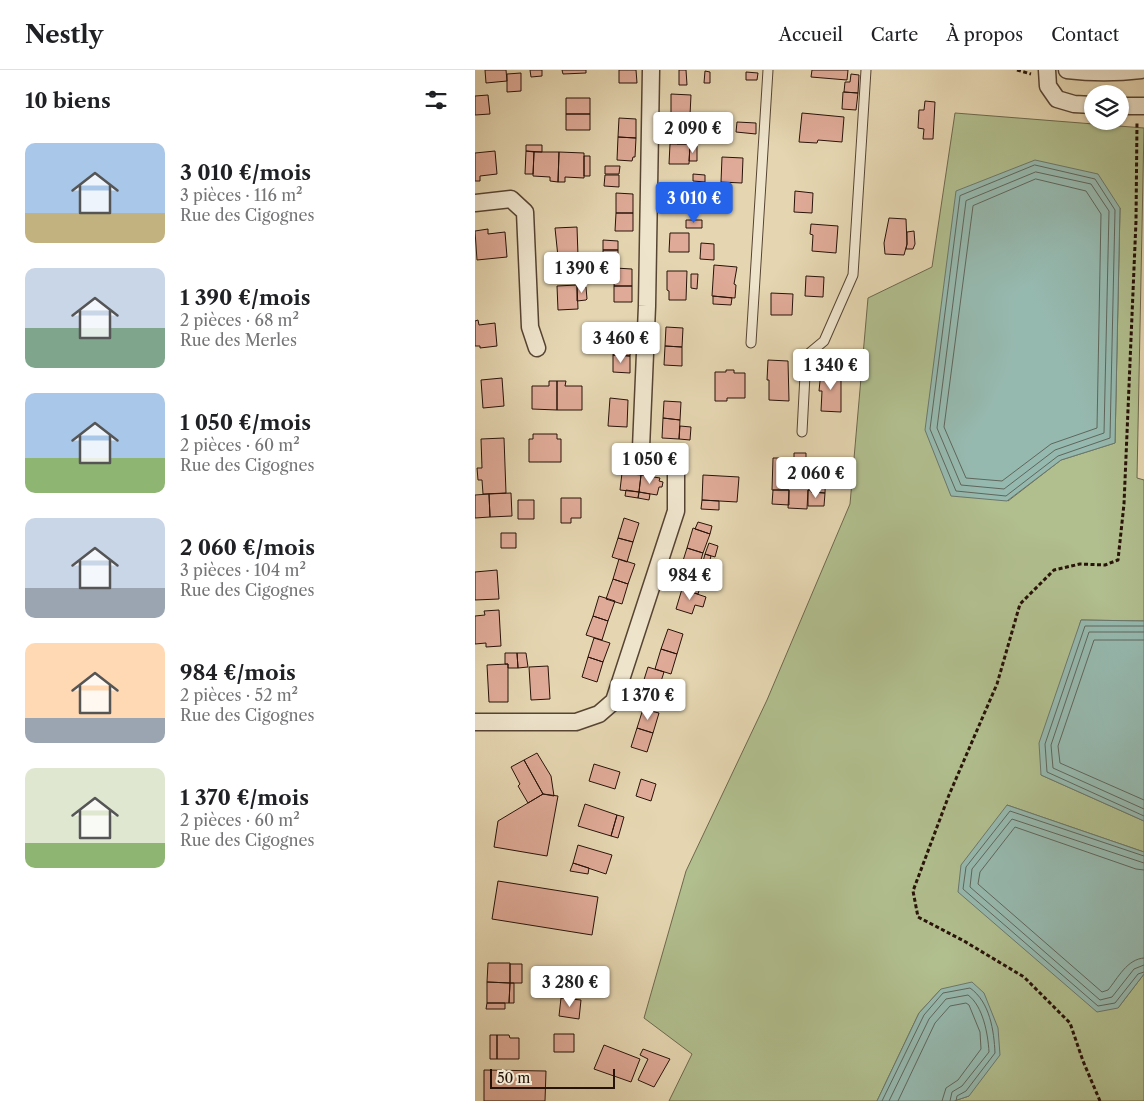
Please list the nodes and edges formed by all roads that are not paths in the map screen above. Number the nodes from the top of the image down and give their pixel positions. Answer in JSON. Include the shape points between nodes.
{"nodes":[{"id":1,"x":651,"y":70,"type":"edge"},
{"id":2,"x":768,"y":70,"type":"edge"},
{"id":3,"x":866,"y":70,"type":"edge"},
{"id":4,"x":1047,"y":70,"type":"edge"},
{"id":5,"x":1067,"y":70,"type":"edge"},
{"id":6,"x":1141,"y":70,"type":"edge"},
{"id":7,"x":1084,"y":105,"type":"edge"},
{"id":8,"x":475,"y":204,"type":"edge"},
{"id":9,"x":751,"y":343,"type":"dead end"},
{"id":10,"x":537,"y":348,"type":"dead end"},
{"id":11,"x":802,"y":432,"type":"dead end"},
{"id":12,"x":475,"y":722,"type":"edge"}],
"edges":[{"from":1,"to":12,"type":"street","via":[[641,448],[645,454],[670,464],[676,471],[676,511],[614,701],[599,714],[576,722]]},
{"from":2,"to":9,"type":"lane"},
{"from":3,"to":11,"type":"lane","via":[[853,275],[824,341],[806,356]]},
{"from":4,"to":7,"type":"street","via":[[1048,86],[1057,99]]},
{"from":5,"to":6,"type":"street"},
{"from":8,"to":10,"type":"street","via":[[511,199],[525,212],[530,327]]}]}
